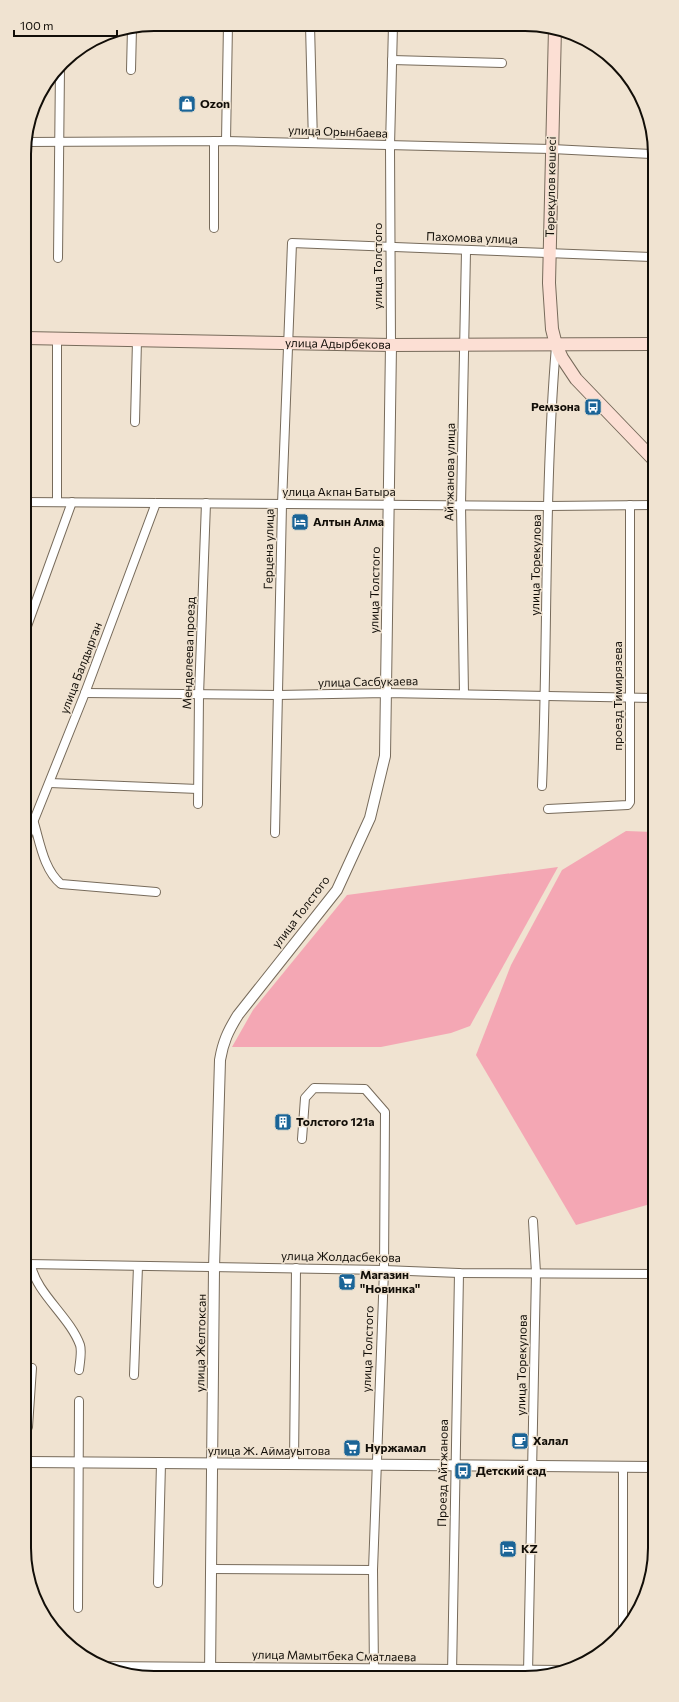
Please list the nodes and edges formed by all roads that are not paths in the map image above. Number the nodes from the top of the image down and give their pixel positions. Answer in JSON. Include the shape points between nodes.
{"nodes":[{"id":1,"x":228,"y":31,"type":"edge"},
{"id":2,"x":310,"y":31,"type":"edge"},
{"id":3,"x":392,"y":31,"type":"edge"},
{"id":4,"x":132,"y":33,"type":"edge"},
{"id":5,"x":555,"y":35,"type":"edge"},
{"id":6,"x":392,"y":60,"type":"junction"},
{"id":7,"x":502,"y":63,"type":"dead end"},
{"id":8,"x":131,"y":70,"type":"dead end"},
{"id":9,"x":60,"y":76,"type":"edge"},
{"id":10,"x":214,"y":141,"type":"junction"},
{"id":11,"x":226,"y":141,"type":"junction"},
{"id":12,"x":32,"y":142,"type":"edge"},
{"id":13,"x":59,"y":142,"type":"junction"},
{"id":14,"x":314,"y":143,"type":"junction"},
{"id":15,"x":390,"y":146,"type":"junction"},
{"id":16,"x":552,"y":149,"type":"junction"},
{"id":17,"x":648,"y":154,"type":"edge"},
{"id":18,"x":214,"y":228,"type":"dead end"},
{"id":19,"x":292,"y":242,"type":"joint"},
{"id":20,"x":391,"y":247,"type":"junction"},
{"id":21,"x":466,"y":251,"type":"junction"},
{"id":22,"x":550,"y":253,"type":"junction"},
{"id":23,"x":648,"y":257,"type":"edge"},
{"id":24,"x":58,"y":258,"type":"dead end"},
{"id":25,"x":31,"y":338,"type":"edge"},
{"id":26,"x":57,"y":339,"type":"junction"},
{"id":27,"x":137,"y":340,"type":"junction"},
{"id":28,"x":288,"y":343,"type":"junction"},
{"id":29,"x":391,"y":344,"type":"junction"},
{"id":30,"x":648,"y":344,"type":"edge"},
{"id":31,"x":464,"y":345,"type":"junction"},
{"id":32,"x":556,"y":345,"type":"junction"},
{"id":33,"x":135,"y":422,"type":"dead end"},
{"id":34,"x":648,"y":454,"type":"edge"},
{"id":35,"x":31,"y":502,"type":"edge"},
{"id":36,"x":57,"y":502,"type":"junction"},
{"id":37,"x":72,"y":502,"type":"junction"},
{"id":38,"x":156,"y":503,"type":"junction"},
{"id":39,"x":206,"y":503,"type":"junction"},
{"id":40,"x":282,"y":504,"type":"junction"},
{"id":41,"x":389,"y":505,"type":"junction"},
{"id":42,"x":461,"y":505,"type":"junction"},
{"id":43,"x":630,"y":505,"type":"junction"},
{"id":44,"x":648,"y":505,"type":"edge"},
{"id":45,"x":548,"y":506,"type":"junction"},
{"id":46,"x":31,"y":615,"type":"edge"},
{"id":47,"x":85,"y":693,"type":"junction"},
{"id":48,"x":386,"y":693,"type":"junction"},
{"id":49,"x":199,"y":694,"type":"junction"},
{"id":50,"x":464,"y":694,"type":"junction"},
{"id":51,"x":278,"y":695,"type":"junction"},
{"id":52,"x":546,"y":695,"type":"junction"},
{"id":53,"x":629,"y":698,"type":"junction"},
{"id":54,"x":648,"y":698,"type":"edge"},
{"id":55,"x":50,"y":783,"type":"junction"},
{"id":56,"x":542,"y":786,"type":"dead end"},
{"id":57,"x":198,"y":789,"type":"junction"},
{"id":58,"x":198,"y":804,"type":"dead end"},
{"id":59,"x":548,"y":809,"type":"dead end"},
{"id":60,"x":34,"y":823,"type":"junction"},
{"id":61,"x":31,"y":829,"type":"edge"},
{"id":62,"x":276,"y":833,"type":"dead end"},
{"id":63,"x":156,"y":892,"type":"dead end"},
{"id":64,"x":238,"y":1015,"type":"joint"},
{"id":65,"x":302,"y":1138,"type":"dead end"},
{"id":66,"x":533,"y":1222,"type":"dead end"},
{"id":67,"x":31,"y":1265,"type":"edge"},
{"id":68,"x":138,"y":1266,"type":"junction"},
{"id":69,"x":214,"y":1268,"type":"junction"},
{"id":70,"x":296,"y":1268,"type":"junction"},
{"id":71,"x":31,"y":1270,"type":"edge"},
{"id":72,"x":384,"y":1270,"type":"junction"},
{"id":73,"x":459,"y":1273,"type":"junction"},
{"id":74,"x":536,"y":1273,"type":"junction"},
{"id":75,"x":648,"y":1274,"type":"edge"},
{"id":76,"x":32,"y":1368,"type":"dead end"},
{"id":77,"x":79,"y":1370,"type":"dead end"},
{"id":78,"x":134,"y":1374,"type":"dead end"},
{"id":79,"x":31,"y":1383,"type":"edge"},
{"id":80,"x":79,"y":1401,"type":"dead end"},
{"id":81,"x":31,"y":1462,"type":"edge"},
{"id":82,"x":78,"y":1463,"type":"junction"},
{"id":83,"x":162,"y":1463,"type":"junction"},
{"id":84,"x":213,"y":1464,"type":"junction"},
{"id":85,"x":294,"y":1464,"type":"junction"},
{"id":86,"x":376,"y":1465,"type":"junction"},
{"id":87,"x":456,"y":1465,"type":"junction"},
{"id":88,"x":533,"y":1466,"type":"junction"},
{"id":89,"x":623,"y":1467,"type":"junction"},
{"id":90,"x":648,"y":1467,"type":"edge"},
{"id":91,"x":212,"y":1569,"type":"junction"},
{"id":92,"x":373,"y":1570,"type":"junction"},
{"id":93,"x":158,"y":1583,"type":"dead end"},
{"id":94,"x":78,"y":1608,"type":"dead end"},
{"id":95,"x":623,"y":1621,"type":"edge"},
{"id":96,"x":154,"y":1671,"type":"edge"},
{"id":97,"x":210,"y":1671,"type":"edge"},
{"id":98,"x":374,"y":1671,"type":"edge"},
{"id":99,"x":452,"y":1671,"type":"edge"},
{"id":100,"x":528,"y":1671,"type":"edge"}],
"edges":[{"from":1,"to":11,"type":"street"},
{"from":2,"to":14,"type":"street"},
{"from":3,"to":6,"type":"street","name":"улица Толстого"},
{"from":4,"to":8,"type":"street"},
{"from":5,"to":16,"type":"main road","name":"Төреқұлов көшесі"},
{"from":6,"to":7,"type":"street"},
{"from":6,"to":15,"type":"street","name":"улица Толстого"},
{"from":9,"to":13,"type":"street"},
{"from":10,"to":11,"type":"street","name":"улица Орынбаева"},
{"from":10,"to":13,"type":"street","name":"улица Орынбаева"},
{"from":10,"to":18,"type":"street"},
{"from":11,"to":14,"type":"street","name":"улица Орынбаева"},
{"from":12,"to":13,"type":"street","name":"улица Орынбаева"},
{"from":13,"to":24,"type":"street"},
{"from":14,"to":15,"type":"street","name":"улица Орынбаева"},
{"from":15,"to":16,"type":"street","name":"улица Орынбаева"},
{"from":15,"to":20,"type":"street","name":"улица Толстого"},
{"from":16,"to":17,"type":"street","name":"улица Орынбаева"},
{"from":16,"to":22,"type":"main road","name":"Төреқұлов көшесі"},
{"from":19,"to":20,"type":"street","name":"Пахомова улица"},
{"from":19,"to":28,"type":"street","name":"Герцена улица"},
{"from":20,"to":21,"type":"street","name":"Пахомова улица"},
{"from":20,"to":29,"type":"street","name":"улица Толстого"},
{"from":21,"to":22,"type":"street","name":"Пахомова улица"},
{"from":21,"to":31,"type":"street","name":"Айтжанова улица"},
{"from":22,"to":23,"type":"street","name":"Пахомова улица"},
{"from":22,"to":32,"type":"main road","name":"Төреқұлов көшесі","via":[[550,316]]},
{"from":25,"to":26,"type":"main road","name":"улица Адырбекова"},
{"from":26,"to":27,"type":"main road","name":"улица Адырбекова"},
{"from":26,"to":36,"type":"street"},
{"from":27,"to":28,"type":"main road","name":"улица Адырбекова"},
{"from":27,"to":33,"type":"street"},
{"from":28,"to":29,"type":"main road","name":"улица Адырбекова"},
{"from":28,"to":40,"type":"street","name":"Герцена улица"},
{"from":29,"to":31,"type":"main road","name":"улица Адырбекова"},
{"from":29,"to":41,"type":"street","name":"улица Толстого"},
{"from":30,"to":32,"type":"main road","name":"улица Адырбекова"},
{"from":31,"to":32,"type":"main road","name":"улица Адырбекова"},
{"from":31,"to":42,"type":"street","name":"Айтжанова улица"},
{"from":32,"to":34,"type":"main road","name":"Төреқұлов көшесі","via":[[576,379]]},
{"from":32,"to":45,"type":"street","name":"улица Торекулова"},
{"from":35,"to":36,"type":"street","name":"улица Акпан Батыра"},
{"from":36,"to":37,"type":"street","name":"улица Акпан Батыра"},
{"from":37,"to":38,"type":"street","name":"улица Акпан Батыра"},
{"from":37,"to":46,"type":"street"},
{"from":38,"to":39,"type":"street","name":"улица Акпан Батыра"},
{"from":38,"to":47,"type":"street","name":"улица Балдырган"},
{"from":39,"to":40,"type":"street","name":"улица Акпан Батыра"},
{"from":39,"to":49,"type":"street","name":"Менделеева проезд"},
{"from":40,"to":41,"type":"street","name":"улица Акпан Батыра"},
{"from":40,"to":51,"type":"street","name":"Герцена улица"},
{"from":41,"to":42,"type":"street","name":"улица Акпан Батыра"},
{"from":41,"to":48,"type":"street","name":"улица Толстого"},
{"from":42,"to":45,"type":"street","name":"улица Акпан Батыра"},
{"from":42,"to":50,"type":"street","name":"Айтжанова улица"},
{"from":43,"to":44,"type":"street","name":"улица Акпан Батыра"},
{"from":43,"to":45,"type":"street","name":"улица Акпан Батыра"},
{"from":43,"to":53,"type":"street","name":"проезд Тимирязева"},
{"from":45,"to":52,"type":"street","name":"улица Торекулова"},
{"from":47,"to":49,"type":"street","name":"улица Сасбукаева"},
{"from":47,"to":55,"type":"street","name":"улица Балдырган"},
{"from":48,"to":50,"type":"street","name":"улица Сасбукаева"},
{"from":48,"to":51,"type":"street","name":"улица Сасбукаева"},
{"from":48,"to":64,"type":"street","name":"улица Толстого","via":[[385,756],[382,775],[370,818],[353,856],[337,890]]},
{"from":49,"to":51,"type":"street","name":"улица Сасбукаева"},
{"from":49,"to":57,"type":"street","name":"Менделеева проезд"},
{"from":50,"to":52,"type":"street","name":"улица Сасбукаева"},
{"from":51,"to":62,"type":"street","name":"Герцена улица"},
{"from":52,"to":53,"type":"street","name":"улица Сасбукаева"},
{"from":52,"to":56,"type":"street","name":"улица Торекулова"},
{"from":53,"to":54,"type":"street","name":"улица Сасбукаева"},
{"from":53,"to":59,"type":"street","name":"проезд Тимирязева","via":[[630,804]]},
{"from":55,"to":57,"type":"street"},
{"from":55,"to":60,"type":"street","name":"улица Балдырган"},
{"from":57,"to":58,"type":"street","name":"Менделеева проезд"},
{"from":60,"to":61,"type":"street","name":"улица Балдырган"},
{"from":60,"to":63,"type":"street","via":[[52,877],[61,884]]},
{"from":64,"to":69,"type":"street","name":"улица Желтоксан","via":[[222,1044],[220,1060]]},
{"from":65,"to":72,"type":"street","name":"улица Толстого","via":[[305,1098],[314,1088],[365,1089],[385,1112]]},
{"from":66,"to":74,"type":"street","name":"улица Торекулова"},
{"from":67,"to":68,"type":"street","name":"улица Жолдасбекова"},
{"from":68,"to":69,"type":"street","name":"улица Жолдасбекова"},
{"from":68,"to":78,"type":"street"},
{"from":69,"to":70,"type":"street","name":"улица Жолдасбекова"},
{"from":69,"to":84,"type":"street","name":"улица Желтоксан"},
{"from":70,"to":72,"type":"street","name":"улица Жолдасбекова"},
{"from":70,"to":85,"type":"street"},
{"from":71,"to":77,"type":"street","via":[[80,1346]]},
{"from":72,"to":73,"type":"street","name":"улица Жолдасбекова"},
{"from":72,"to":86,"type":"street","name":"улица Толстого"},
{"from":73,"to":74,"type":"street","name":"улица Жолдасбекова"},
{"from":73,"to":87,"type":"street","name":"Проезд Айтжанова"},
{"from":74,"to":75,"type":"street","name":"улица Жолдасбекова"},
{"from":74,"to":88,"type":"street","name":"улица Торекулова"},
{"from":76,"to":79,"type":"street"},
{"from":80,"to":82,"type":"street"},
{"from":81,"to":82,"type":"street","name":"улица Ж. Аймауытова"},
{"from":82,"to":83,"type":"street","name":"улица Ж. Аймауытова"},
{"from":82,"to":94,"type":"street"},
{"from":83,"to":84,"type":"street","name":"улица Ж. Аймауытова"},
{"from":83,"to":93,"type":"street"},
{"from":84,"to":85,"type":"street","name":"улица Ж. Аймауытова"},
{"from":84,"to":91,"type":"street","name":"улица Желтоксан"},
{"from":85,"to":86,"type":"street","name":"улица Ж. Аймауытова"},
{"from":86,"to":87,"type":"street","name":"улица Ж. Аймауытова"},
{"from":86,"to":92,"type":"street","name":"улица Толстого"},
{"from":87,"to":88,"type":"street","name":"улица Ж. Аймауытова"},
{"from":87,"to":99,"type":"street","name":"Проезд Айтжанова"},
{"from":88,"to":89,"type":"street","name":"улица Ж. Аймауытова"},
{"from":88,"to":100,"type":"street","name":"улица Торекулова"},
{"from":89,"to":90,"type":"street","name":"улица Ж. Аймауытова"},
{"from":89,"to":95,"type":"street"},
{"from":91,"to":92,"type":"street"},
{"from":91,"to":97,"type":"street","name":"улица Желтоксан"},
{"from":92,"to":98,"type":"street","name":"улица Толстого"},
{"from":96,"to":97,"type":"street","name":"улица Мамытбека Сматлаева"}]}
